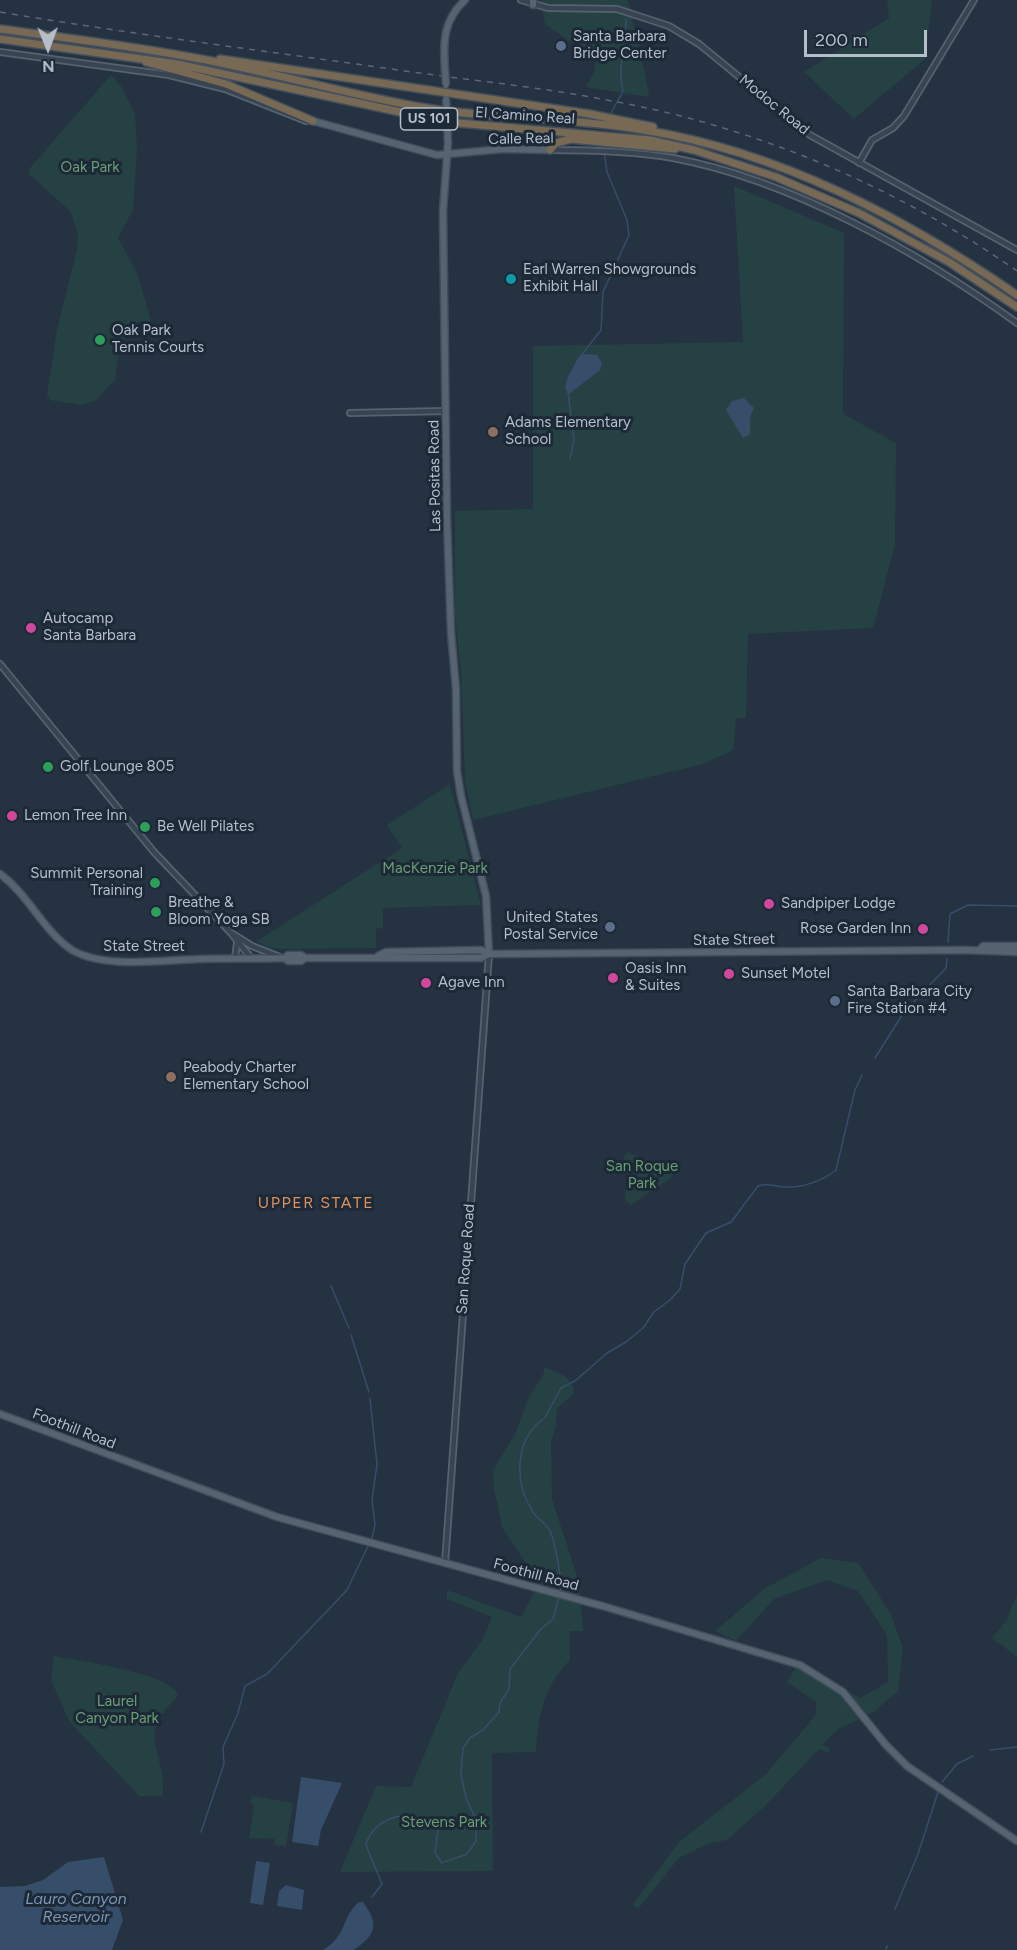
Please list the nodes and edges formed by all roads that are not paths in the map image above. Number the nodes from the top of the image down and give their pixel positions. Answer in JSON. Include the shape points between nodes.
{"nodes":[{"id":1,"x":465,"y":0,"type":"edge"},
{"id":2,"x":521,"y":0,"type":"edge"},
{"id":3,"x":974,"y":0,"type":"edge"},
{"id":4,"x":533,"y":3,"type":"edge"},
{"id":5,"x":0,"y":29,"type":"edge"},
{"id":6,"x":0,"y":39,"type":"edge"},
{"id":7,"x":158,"y":51,"type":"junction"},
{"id":8,"x":0,"y":52,"type":"edge"},
{"id":9,"x":139,"y":58,"type":"junction"},
{"id":10,"x":446,"y":93,"type":"junction"},
{"id":11,"x":313,"y":121,"type":"junction"},
{"id":12,"x":678,"y":136,"type":"junction"},
{"id":13,"x":550,"y":150,"type":"junction"},
{"id":14,"x":694,"y":150,"type":"junction"},
{"id":15,"x":447,"y":155,"type":"junction"},
{"id":16,"x":859,"y":163,"type":"junction"},
{"id":17,"x":1017,"y":250,"type":"edge"},
{"id":18,"x":1017,"y":295,"type":"edge"},
{"id":19,"x":1017,"y":308,"type":"edge"},
{"id":20,"x":1017,"y":323,"type":"edge"},
{"id":21,"x":446,"y":411,"type":"junction"},
{"id":22,"x":350,"y":413,"type":"dead end"},
{"id":23,"x":0,"y":664,"type":"edge"},
{"id":24,"x":0,"y":874,"type":"edge"},
{"id":25,"x":231,"y":933,"type":"junction"},
{"id":26,"x":237,"y":943,"type":"junction"},
{"id":27,"x":1017,"y":946,"type":"edge"},
{"id":28,"x":980,"y":950,"type":"junction"},
{"id":29,"x":1017,"y":952,"type":"edge"},
{"id":30,"x":489,"y":954,"type":"junction"},
{"id":31,"x":235,"y":958,"type":"junction"},
{"id":32,"x":251,"y":958,"type":"junction"},
{"id":33,"x":284,"y":958,"type":"junction"},
{"id":34,"x":0,"y":1414,"type":"edge"},
{"id":35,"x":445,"y":1563,"type":"junction"},
{"id":36,"x":1017,"y":1841,"type":"edge"}],
"edges":[{"from":1,"to":10,"type":"main road","name":"Las Positas Road","bridge":true,"via":[[445,32]]},
{"from":2,"to":4,"type":"street","name":"Modoc Road"},
{"from":3,"to":16,"type":"street","via":[[904,116],[872,141]]},
{"from":4,"to":16,"type":"street","name":"Modoc Road","via":[[617,9],[669,26],[699,44],[810,135]]},
{"from":5,"to":7,"type":"highway","name":"El Camino Real","number":"US 101"},
{"from":6,"to":9,"type":"highway","name":"El Camino Real","number":"US 101"},
{"from":7,"to":10,"type":"highway"},
{"from":7,"to":12,"type":"highway","name":"El Camino Real","number":"US 101","via":[[437,110],[621,126]]},
{"from":8,"to":11,"type":"street","name":"Calle Real","via":[[153,72],[237,93],[295,118]]},
{"from":9,"to":11,"type":"highway","via":[[239,88]]},
{"from":9,"to":14,"type":"highway","name":"El Camino Real","number":"US 101","via":[[443,122],[650,140]]},
{"from":10,"to":12,"type":"highway","via":[[590,114]]},
{"from":10,"to":15,"type":"main road","name":"Las Positas Road","bridge":true},
{"from":11,"to":15,"type":"main road","name":"Calle Real"},
{"from":12,"to":18,"type":"highway","name":"El Camino Real","number":"US 101","via":[[762,161],[847,195],[956,254]]},
{"from":13,"to":14,"type":"highway","via":[[556,143],[571,139]]},
{"from":13,"to":15,"type":"main road","name":"Calle Real","via":[[502,149]]},
{"from":13,"to":20,"type":"street","name":"Calle Real","via":[[643,153],[737,175],[883,238]]},
{"from":14,"to":19,"type":"highway","name":"El Camino Real","number":"US 101","via":[[776,177],[859,213],[949,262]]},
{"from":15,"to":21,"type":"main road","name":"Las Positas Road","via":[[443,211]]},
{"from":16,"to":17,"type":"street","name":"Modoc Road"},
{"from":21,"to":22,"type":"street"},
{"from":21,"to":30,"type":"main road","name":"Las Positas Road","via":[[449,608],[456,689],[457,771],[486,896]]},
{"from":23,"to":25,"type":"street","via":[[158,858]]},
{"from":24,"to":31,"type":"main road","name":"State Street","via":[[59,939],[84,955],[103,960]]},
{"from":25,"to":26,"type":"street"},
{"from":25,"to":33,"type":"street"},
{"from":26,"to":31,"type":"street"},
{"from":26,"to":32,"type":"street"},
{"from":27,"to":28,"type":"main road","name":"State Street","via":[[983,946]]},
{"from":28,"to":29,"type":"main road","name":"State Street"},
{"from":28,"to":30,"type":"main road","name":"State Street"},
{"from":30,"to":33,"type":"main road","name":"State Street","via":[[481,950],[386,952],[377,956],[301,961]]},
{"from":30,"to":35,"type":"street","name":"San Roque Road"},
{"from":31,"to":32,"type":"main road","name":"State Street"},
{"from":32,"to":33,"type":"main road","name":"State Street"},
{"from":34,"to":35,"type":"main road","name":"Foothill Road","via":[[276,1517]]},
{"from":35,"to":36,"type":"main road","name":"Foothill Road","via":[[790,1661],[817,1673],[850,1699],[907,1766]]}]}
